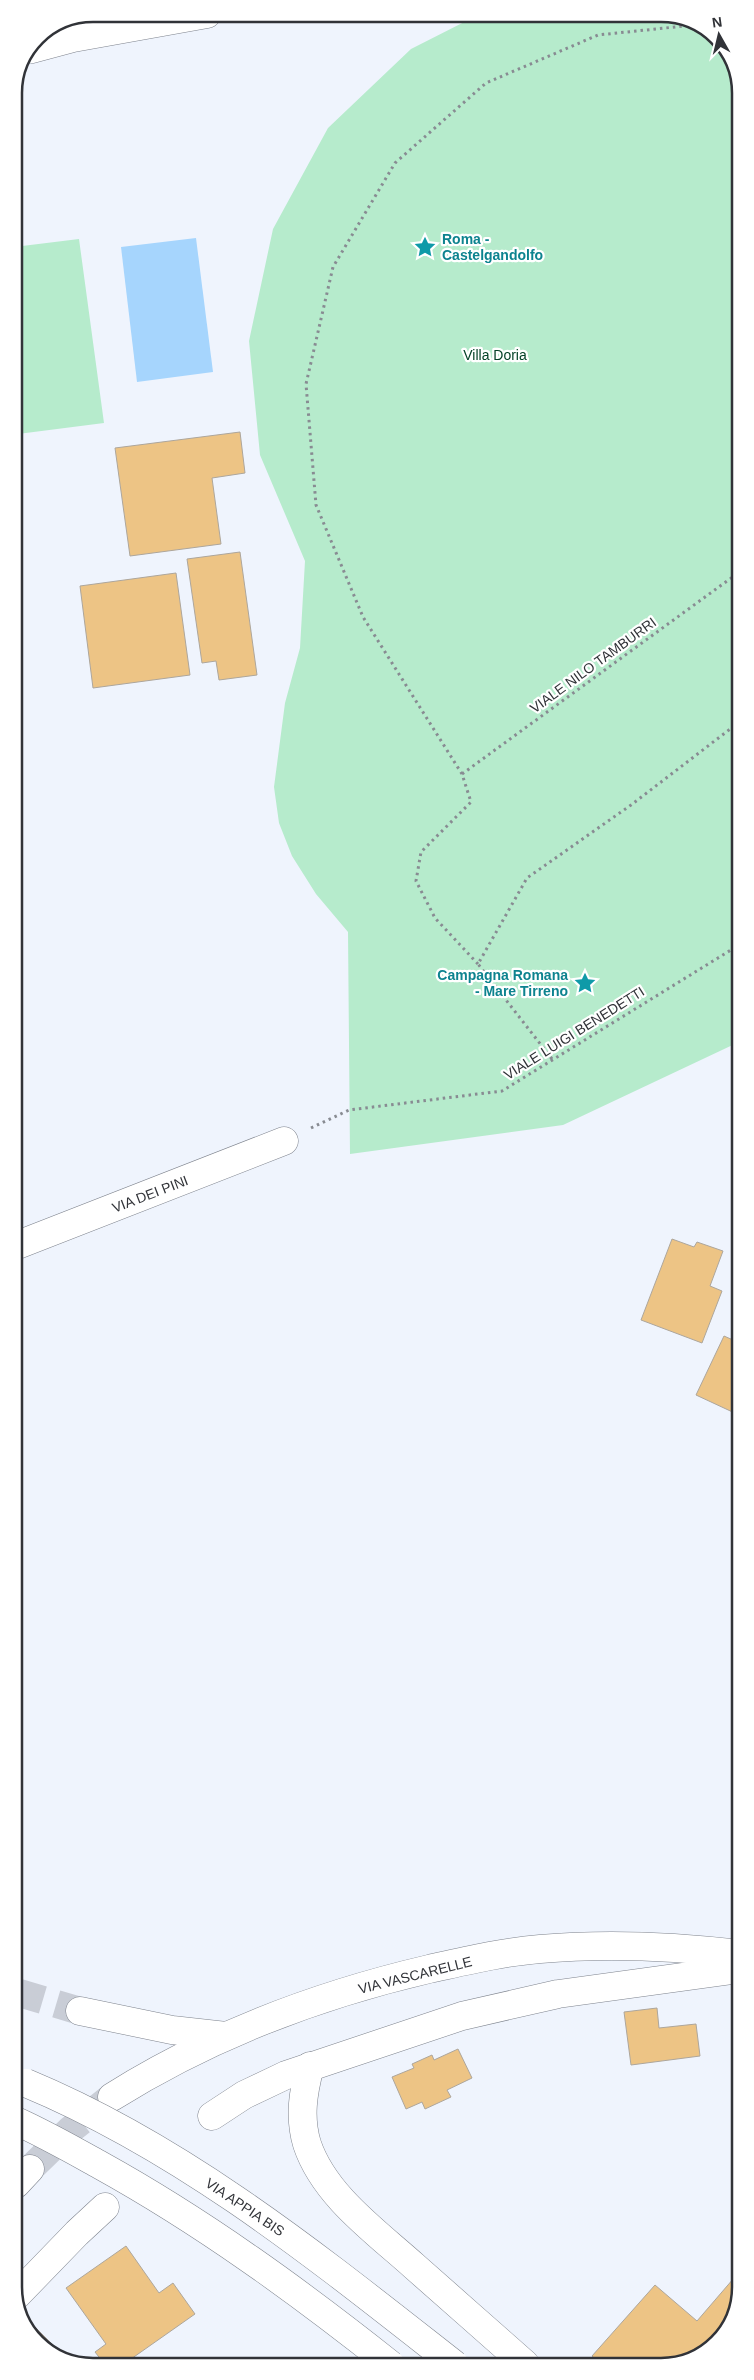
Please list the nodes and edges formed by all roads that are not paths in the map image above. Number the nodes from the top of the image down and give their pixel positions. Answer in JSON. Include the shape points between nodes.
{"nodes":[{"id":1,"x":162,"y":22,"type":"edge"},
{"id":2,"x":39,"y":48,"type":"edge"},
{"id":3,"x":284,"y":1141,"type":"road end"},
{"id":4,"x":22,"y":1243,"type":"edge"},
{"id":5,"x":732,"y":1953,"type":"edge"},
{"id":6,"x":732,"y":1970,"type":"edge"},
{"id":7,"x":80,"y":2011,"type":"tunnel mouth"},
{"id":8,"x":226,"y":2036,"type":"junction"},
{"id":9,"x":310,"y":2066,"type":"junction"},
{"id":10,"x":22,"y":2081,"type":"edge"},
{"id":11,"x":112,"y":2097,"type":"tunnel mouth"},
{"id":12,"x":212,"y":2116,"type":"dead end"},
{"id":13,"x":22,"y":2125,"type":"edge"},
{"id":14,"x":105,"y":2207,"type":"dead end"},
{"id":15,"x":22,"y":2289,"type":"edge"},
{"id":16,"x":381,"y":2358,"type":"edge"},
{"id":17,"x":447,"y":2358,"type":"edge"},
{"id":18,"x":518,"y":2358,"type":"edge"}],
"edges":[{"from":1,"to":2,"type":"main road","via":[[73,38]]},
{"from":3,"to":4,"type":"main road","name":"VIA DEI PINI"},
{"from":5,"to":8,"type":"main road","name":"VIA VASCARELLE","via":[[630,1946],[517,1952],[377,1983],[315,2002]]},
{"from":6,"to":9,"type":"main road","via":[[558,1994],[493,2008]]},
{"from":7,"to":8,"type":"main road","via":[[172,2030]]},
{"from":8,"to":11,"type":"main road","name":"VIA VASCARELLE","via":[[168,2064]]},
{"from":9,"to":12,"type":"main road","via":[[244,2095]]},
{"from":9,"to":18,"type":"main road","via":[[302,2106],[303,2125],[307,2144],[321,2173],[338,2195]]},
{"from":10,"to":17,"type":"main road","name":"VIA APPIA BIS","bridge":true,"via":[[92,2114],[197,2175],[336,2272]]},
{"from":13,"to":16,"type":"main road","bridge":true,"via":[[46,2135],[192,2219]]},
{"from":14,"to":15,"type":"main road"}]}
